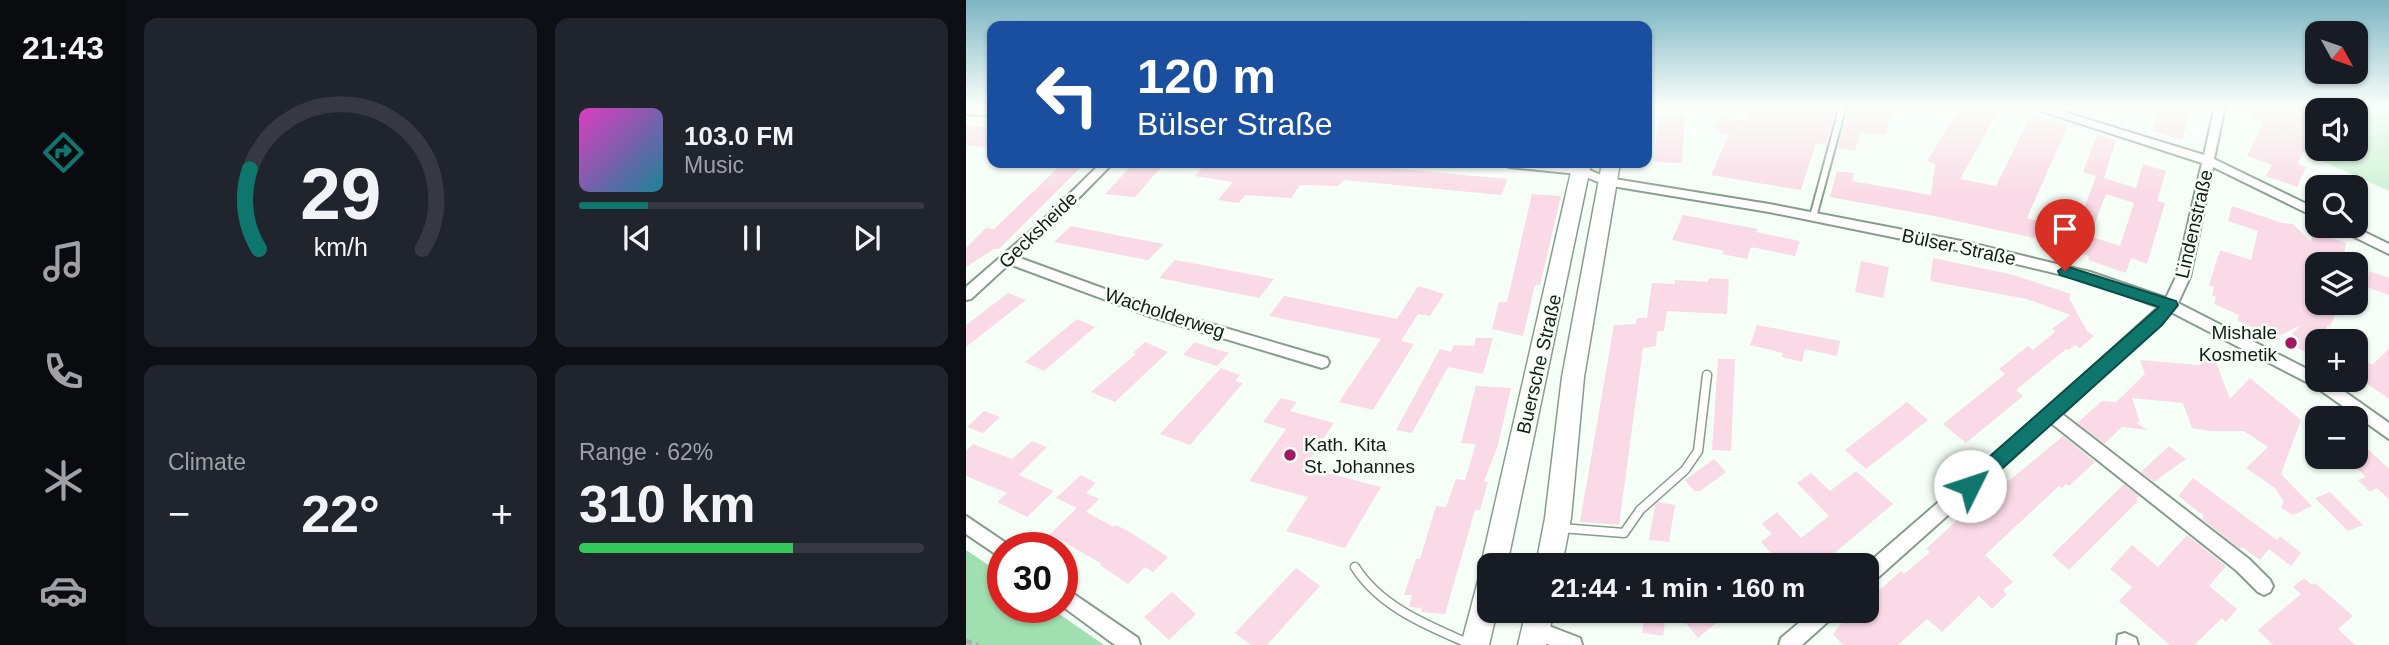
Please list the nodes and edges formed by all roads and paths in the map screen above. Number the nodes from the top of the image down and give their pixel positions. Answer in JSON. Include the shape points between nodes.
{"nodes":[{"id":1,"x":1835,"y":136,"type":"edge"},
{"id":2,"x":2128,"y":136,"type":"edge"},
{"id":3,"x":2213,"y":136,"type":"edge"},
{"id":4,"x":2208,"y":161,"type":"junction"},
{"id":5,"x":1102,"y":168,"type":"edge"},
{"id":6,"x":1581,"y":168,"type":"edge"},
{"id":7,"x":1590,"y":168,"type":"edge"},
{"id":8,"x":1609,"y":172,"type":"edge"},
{"id":9,"x":2305,"y":208,"type":"edge"},
{"id":10,"x":1813,"y":217,"type":"junction"},
{"id":11,"x":2367,"y":238,"type":"edge"},
{"id":12,"x":2389,"y":249,"type":"edge"},
{"id":13,"x":1009,"y":259,"type":"junction"},
{"id":14,"x":966,"y":295,"type":"edge"},
{"id":15,"x":2170,"y":305,"type":"junction"},
{"id":16,"x":1322,"y":362,"type":"dead end"},
{"id":17,"x":1707,"y":375,"type":"dead end"},
{"id":18,"x":2051,"y":414,"type":"junction"},
{"id":19,"x":2389,"y":432,"type":"edge"},
{"id":20,"x":966,"y":524,"type":"edge"},
{"id":21,"x":1556,"y":528,"type":"junction"},
{"id":22,"x":987,"y":539,"type":"edge"},
{"id":23,"x":1497,"y":553,"type":"edge"},
{"id":24,"x":1551,"y":553,"type":"edge"},
{"id":25,"x":1879,"y":565,"type":"edge"},
{"id":26,"x":1355,"y":567,"type":"dead end"},
{"id":27,"x":2264,"y":586,"type":"dead end"},
{"id":28,"x":1078,"y":607,"type":"edge"},
{"id":29,"x":1480,"y":623,"type":"edge"},
{"id":30,"x":1813,"y":623,"type":"edge"},
{"id":31,"x":1536,"y":629,"type":"edge"},
{"id":32,"x":966,"y":641,"type":"edge"},
{"id":33,"x":978,"y":645,"type":"edge"},
{"id":34,"x":1131,"y":645,"type":"edge"},
{"id":35,"x":1474,"y":645,"type":"edge"},
{"id":36,"x":1573,"y":645,"type":"edge"},
{"id":37,"x":1788,"y":645,"type":"edge"}],
"edges":[{"from":1,"to":10,"type":"lane"},
{"from":2,"to":4,"type":"street"},
{"from":3,"to":4,"type":"street","name":"Lindenstraße"},
{"from":4,"to":9,"type":"street"},
{"from":4,"to":15,"type":"street","name":"Lindenstraße","via":[[2183,277]]},
{"from":5,"to":13,"type":"street","name":"Gecksheide"},
{"from":6,"to":23,"type":"main road","name":"Buersche Straße"},
{"from":7,"to":8,"type":"street","name":"Bülser Straße"},
{"from":8,"to":10,"type":"street","name":"Bülser Straße"},
{"from":8,"to":21,"type":"main road","name":"Buersche Straße","via":[[1573,377]]},
{"from":10,"to":15,"type":"street","name":"Bülser Straße","via":[[2090,277]]},
{"from":11,"to":12,"type":"street"},
{"from":13,"to":14,"type":"street","name":"Gecksheide"},
{"from":13,"to":16,"type":"street","name":"Wacholderweg","via":[[1154,312]]},
{"from":15,"to":18,"type":"street","name":"Lindenstraße"},
{"from":15,"to":19,"type":"street","name":"Bülser Straße","via":[[2321,383]]},
{"from":17,"to":21,"type":"lane","via":[[1698,451],[1685,470],[1640,510],[1624,533]]},
{"from":18,"to":25,"type":"street","name":"Lindenstraße"},
{"from":18,"to":27,"type":"street"},
{"from":20,"to":22,"type":"street"},
{"from":21,"to":24,"type":"main road","name":"Buersche Straße"},
{"from":26,"to":35,"type":"lane","via":[[1371,590]]},
{"from":28,"to":34,"type":"street"},
{"from":29,"to":35,"type":"main road"},
{"from":30,"to":37,"type":"street"},
{"from":31,"to":36,"type":"street"},
{"from":32,"to":33,"type":"path"}]}
